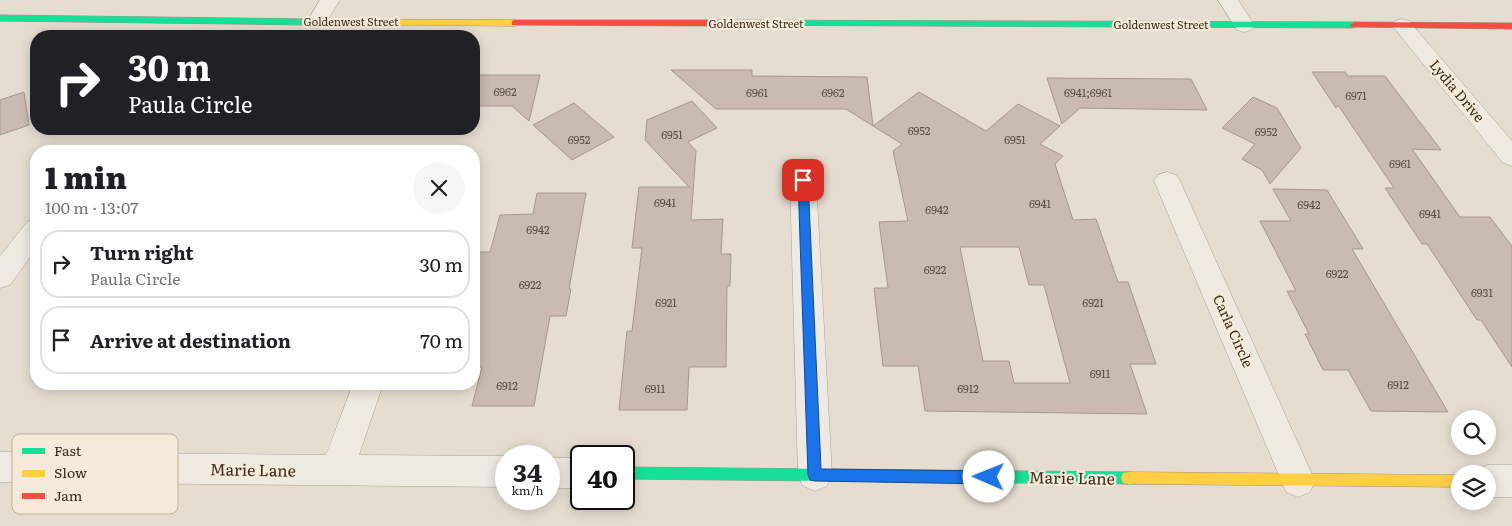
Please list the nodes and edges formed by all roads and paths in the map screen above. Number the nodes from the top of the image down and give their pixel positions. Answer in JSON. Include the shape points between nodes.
{"nodes":[{"id":1,"x":330,"y":0,"type":"edge"},
{"id":2,"x":1228,"y":0,"type":"edge"},
{"id":3,"x":0,"y":18,"type":"edge"},
{"id":4,"x":316,"y":22,"type":"junction"},
{"id":5,"x":1402,"y":25,"type":"junction"},
{"id":6,"x":1244,"y":26,"type":"junction"},
{"id":7,"x":1512,"y":26,"type":"edge"},
{"id":8,"x":1512,"y":157,"type":"edge"},
{"id":9,"x":803,"y":180,"type":"dead end"},
{"id":10,"x":1167,"y":181,"type":"dead end"},
{"id":11,"x":30,"y":237,"type":"edge"},
{"id":12,"x":0,"y":277,"type":"edge"},
{"id":13,"x":366,"y":390,"type":"edge"},
{"id":14,"x":178,"y":469,"type":"edge"},
{"id":15,"x":337,"y":471,"type":"junction"},
{"id":16,"x":495,"y":472,"type":"edge"},
{"id":17,"x":635,"y":473,"type":"edge"},
{"id":18,"x":815,"y":475,"type":"junction"},
{"id":19,"x":1298,"y":481,"type":"junction"},
{"id":20,"x":1451,"y":481,"type":"edge"},
{"id":21,"x":1496,"y":481,"type":"edge"},
{"id":22,"x":1512,"y":481,"type":"edge"}],
"edges":[{"from":1,"to":4,"type":"street"},
{"from":2,"to":6,"type":"street"},
{"from":3,"to":4,"type":"main road","name":"Goldenwest Street"},
{"from":4,"to":6,"type":"main road","name":"Goldenwest Street"},
{"from":5,"to":6,"type":"main road","name":"Goldenwest Street"},
{"from":5,"to":7,"type":"main road","name":"Goldenwest Street"},
{"from":5,"to":8,"type":"street","name":"Lydia Drive"},
{"from":9,"to":18,"type":"street"},
{"from":10,"to":19,"type":"street","name":"Carla Circle"},
{"from":11,"to":12,"type":"street"},
{"from":13,"to":15,"type":"street"},
{"from":14,"to":15,"type":"street","name":"Marie Lane"},
{"from":15,"to":16,"type":"street","name":"Marie Lane"},
{"from":17,"to":18,"type":"main road","name":"Marie Lane"},
{"from":18,"to":19,"type":"main road","name":"Marie Lane"},
{"from":19,"to":20,"type":"main road","name":"Marie Lane"},
{"from":21,"to":22,"type":"street"}]}
